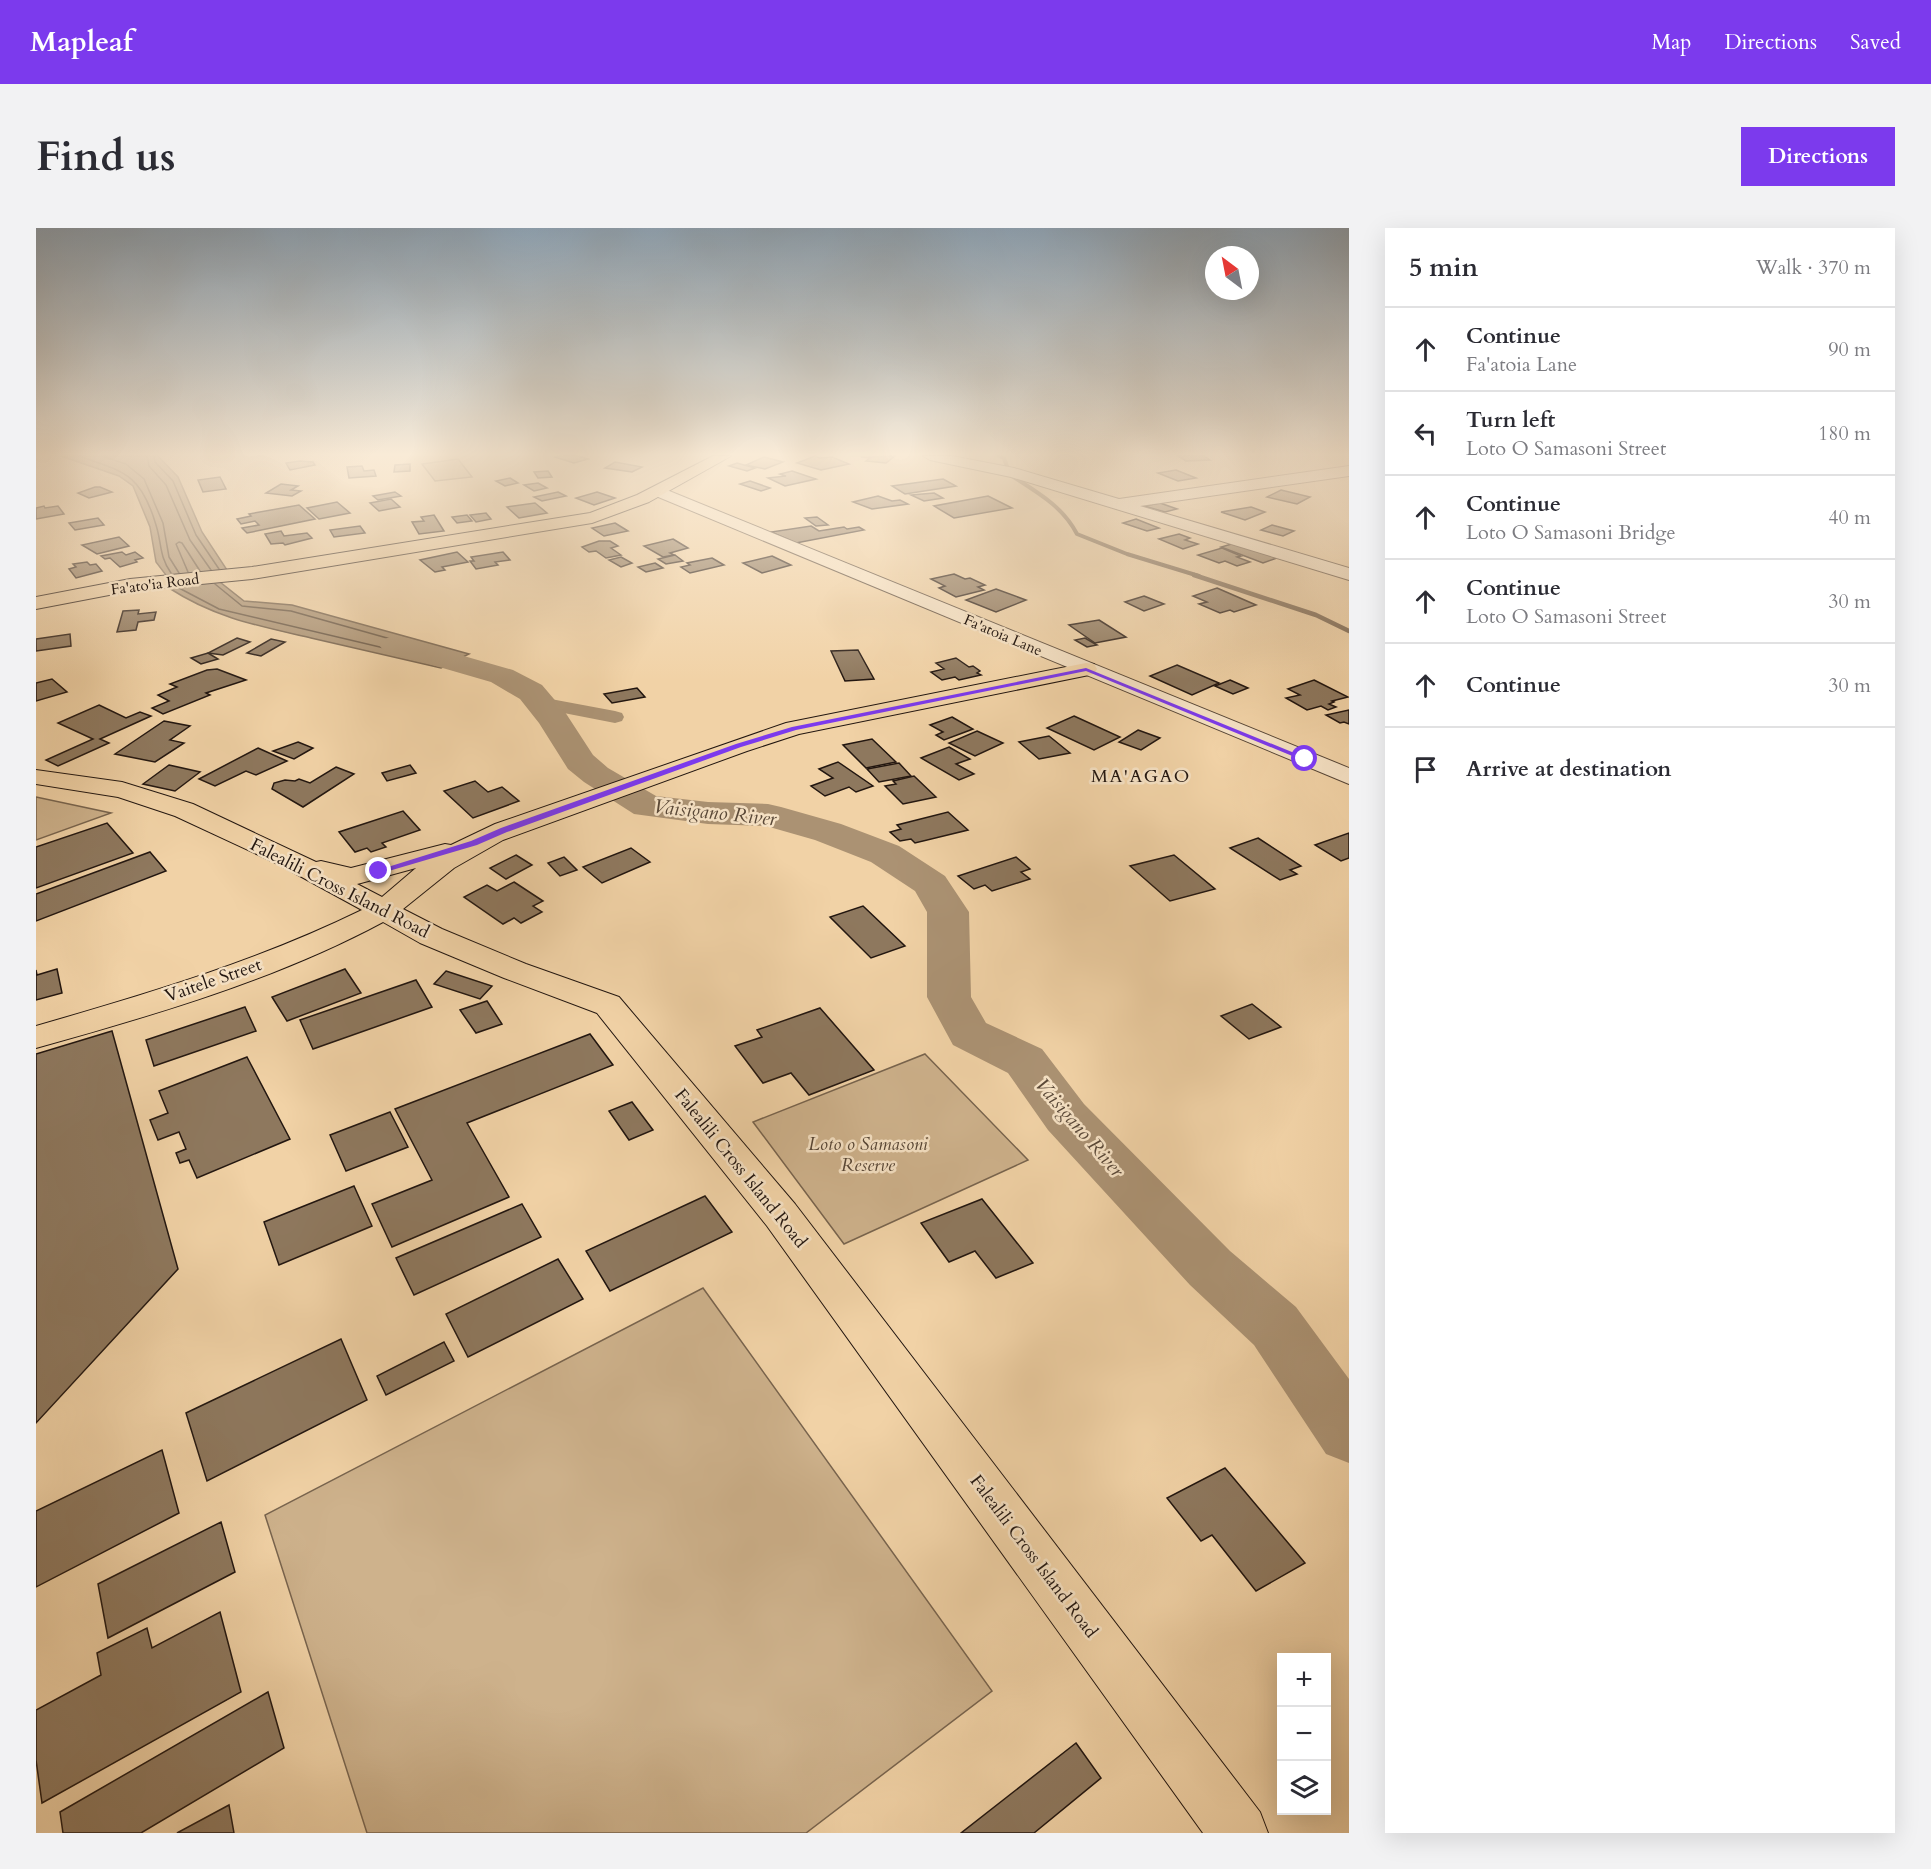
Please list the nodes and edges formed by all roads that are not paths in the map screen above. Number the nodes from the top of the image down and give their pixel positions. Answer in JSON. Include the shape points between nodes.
{"nodes":[{"id":1,"x":515,"y":531,"type":"edge"},
{"id":2,"x":753,"y":531,"type":"edge"},
{"id":3,"x":1206,"y":531,"type":"edge"},
{"id":4,"x":1349,"y":574,"type":"edge"},
{"id":5,"x":36,"y":603,"type":"edge"},
{"id":6,"x":1086,"y":669,"type":"junction"},
{"id":7,"x":36,"y":777,"type":"edge"},
{"id":8,"x":1349,"y":777,"type":"edge"},
{"id":9,"x":474,"y":843,"type":"junction"},
{"id":10,"x":288,"y":858,"type":"junction"},
{"id":11,"x":384,"y":910,"type":"junction"},
{"id":12,"x":36,"y":1037,"type":"edge"},
{"id":13,"x":1239,"y":1833,"type":"edge"}],
"edges":[{"from":1,"to":5,"type":"main road","name":"Fa'ato'ia Road","via":[[242,574],[140,584]]},
{"from":2,"to":6,"type":"street","name":"Fa'atoia Lane"},
{"from":3,"to":4,"type":"street"},
{"from":6,"to":8,"type":"street","name":"Fa'atoia Lane"},
{"from":6,"to":9,"type":"main road","via":[[794,728]]},
{"from":7,"to":10,"type":"main road","name":"Falealili Cross Island Road","via":[[132,793],[184,810]]},
{"from":9,"to":10,"type":"main road","via":[[351,877]]},
{"from":9,"to":11,"type":"main road","name":"Vaitele Street","via":[[424,876]]},
{"from":10,"to":11,"type":"main road","name":"Falealili Cross Island Road"},
{"from":11,"to":12,"type":"main road","name":"Vaitele Street","via":[[305,948]]},
{"from":11,"to":13,"type":"main road","name":"Falealili Cross Island Road","via":[[515,971],[608,1005],[781,1215]]}]}
